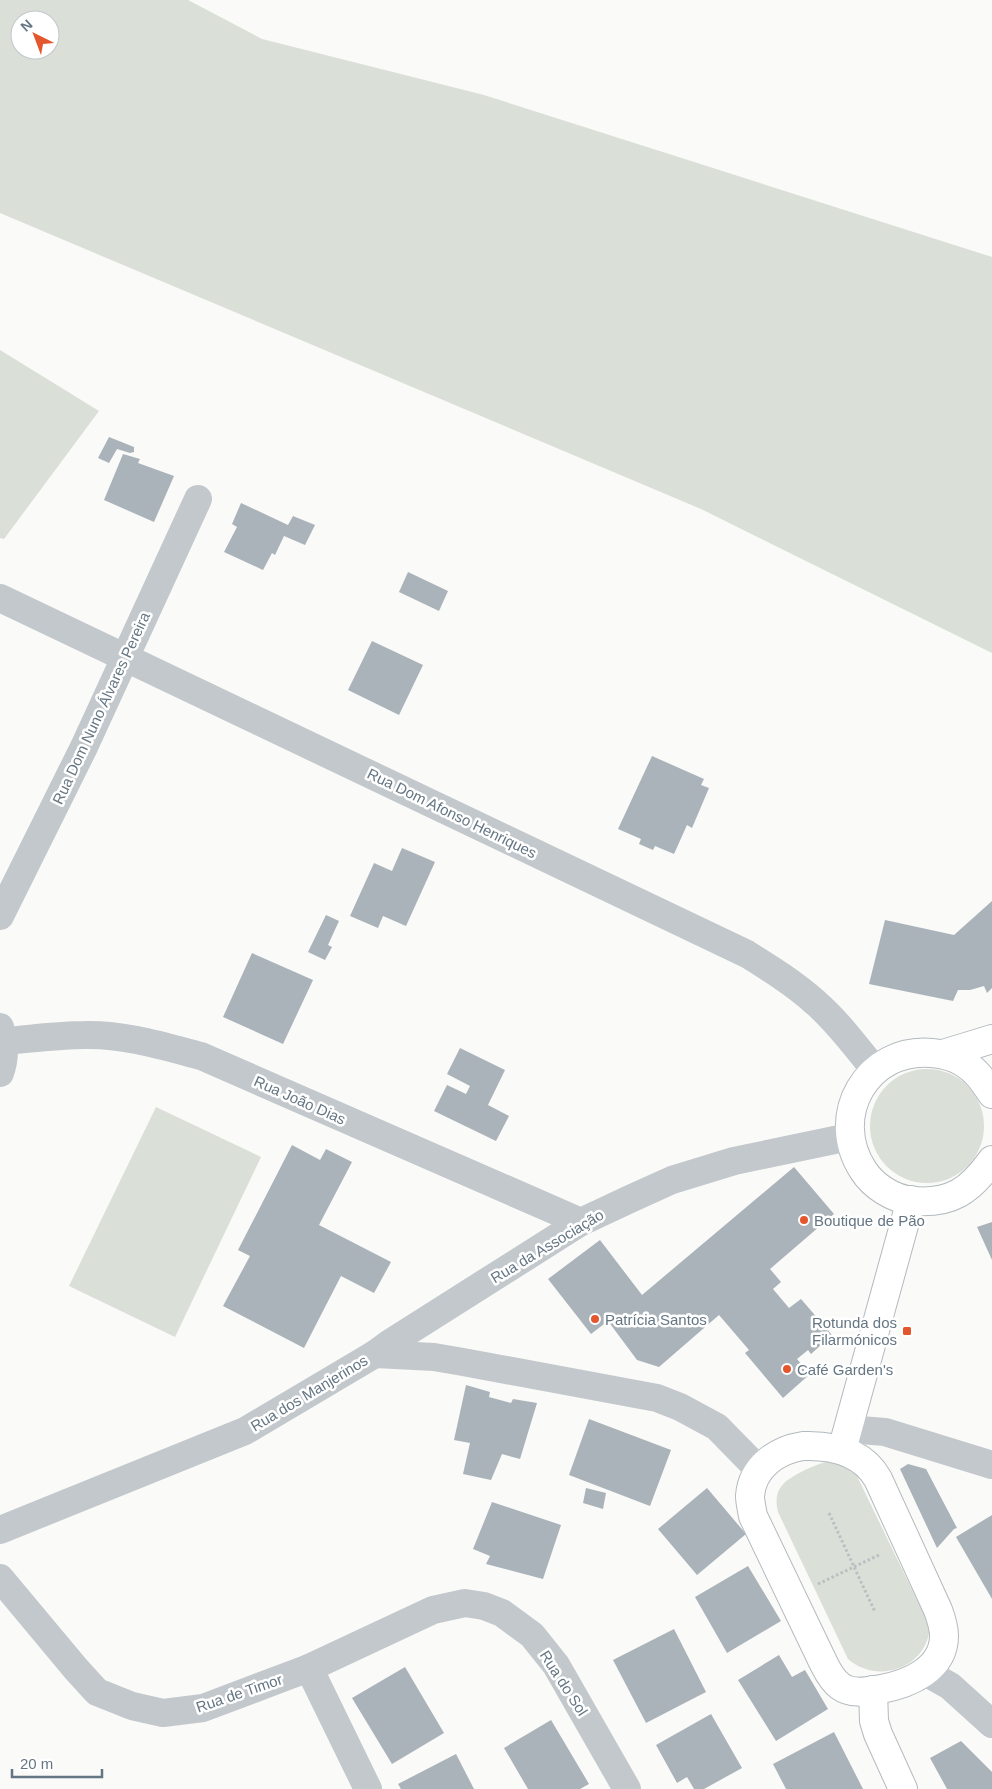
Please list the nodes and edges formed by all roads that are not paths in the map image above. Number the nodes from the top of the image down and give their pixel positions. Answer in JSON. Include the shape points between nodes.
{"nodes":[{"id":1,"x":198,"y":500,"type":"dead end"},
{"id":2,"x":0,"y":598,"type":"edge"},
{"id":3,"x":126,"y":658,"type":"junction"},
{"id":4,"x":0,"y":916,"type":"edge"},
{"id":5,"x":2,"y":1034,"type":"edge"},
{"id":6,"x":992,"y":1039,"type":"edge"},
{"id":7,"x":943,"y":1054,"type":"junction"},
{"id":8,"x":875,"y":1070,"type":"junction"},
{"id":9,"x":0,"y":1073,"type":"edge"},
{"id":10,"x":992,"y":1094,"type":"edge"},
{"id":11,"x":849,"y":1137,"type":"junction"},
{"id":12,"x":992,"y":1160,"type":"edge"},
{"id":13,"x":911,"y":1200,"type":"junction"},
{"id":14,"x":581,"y":1222,"type":"junction"},
{"id":15,"x":374,"y":1354,"type":"junction"},
{"id":16,"x":845,"y":1439,"type":"junction"},
{"id":17,"x":992,"y":1465,"type":"edge"},
{"id":18,"x":759,"y":1470,"type":"junction"},
{"id":19,"x":0,"y":1530,"type":"edge"},
{"id":20,"x":0,"y":1578,"type":"edge"},
{"id":21,"x":309,"y":1668,"type":"junction"},
{"id":22,"x":925,"y":1672,"type":"junction"},
{"id":23,"x":873,"y":1690,"type":"junction"},
{"id":24,"x":992,"y":1724,"type":"edge"},
{"id":25,"x":368,"y":1789,"type":"edge"},
{"id":26,"x":627,"y":1789,"type":"edge"},
{"id":27,"x":903,"y":1789,"type":"edge"}],
"edges":[{"from":1,"to":3,"type":"street","name":"Rua Dom Nuno Álvares Pereira"},
{"from":2,"to":3,"type":"street","name":"Rua Dom Afonso Henriques"},
{"from":3,"to":4,"type":"street","name":"Rua Dom Nuno Álvares Pereira"},
{"from":3,"to":8,"type":"street","name":"Rua Dom Afonso Henriques","via":[[747,954],[817,1003]]},
{"from":5,"to":9,"type":"street","via":[[4,1063]]},
{"from":5,"to":14,"type":"street","name":"Rua João Dias","via":[[117,1037],[201,1056]]},
{"from":6,"to":7,"type":"street"},
{"from":7,"to":8,"type":"street","via":[[919,1052],[895,1057]]},
{"from":7,"to":10,"type":"street","via":[[964,1062],[981,1076]]},
{"from":8,"to":11,"type":"street","via":[[859,1089],[850,1112]]},
{"from":11,"to":13,"type":"street","via":[[855,1158],[868,1177],[884,1191]]},
{"from":11,"to":14,"type":"street","name":"Rua da Associação","via":[[734,1161],[672,1180]]},
{"from":12,"to":13,"type":"street","via":[[977,1180],[956,1196],[930,1202]]},
{"from":13,"to":16,"type":"street"},
{"from":14,"to":15,"type":"street","name":"Rua da Associação"},
{"from":15,"to":18,"type":"street","name":"Rua dos Manjerinos","via":[[434,1357],[657,1398],[680,1406],[717,1427]]},
{"from":15,"to":19,"type":"street","name":"Rua dos Manjerinos","via":[[245,1431]]},
{"from":16,"to":17,"type":"street","via":[[885,1432]]},
{"from":16,"to":18,"type":"street","via":[[781,1452]]},
{"from":16,"to":22,"type":"street","via":[[856,1455],[873,1470],[938,1610],[944,1638],[936,1660]]},
{"from":18,"to":23,"type":"street","via":[[750,1497],[753,1516],[824,1664],[840,1686],[852,1691]]},
{"from":20,"to":21,"type":"street","name":"Rua de Timor","via":[[97,1692],[132,1706],[163,1713],[203,1708]]},
{"from":21,"to":25,"type":"street"},
{"from":21,"to":26,"type":"street","name":"Rua do Sol","via":[[433,1610],[465,1603],[484,1606],[532,1635],[556,1665]]},
{"from":22,"to":23,"type":"street","via":[[896,1686]]},
{"from":22,"to":24,"type":"street","via":[[950,1686]]},
{"from":23,"to":27,"type":"street","via":[[874,1722]]}]}
